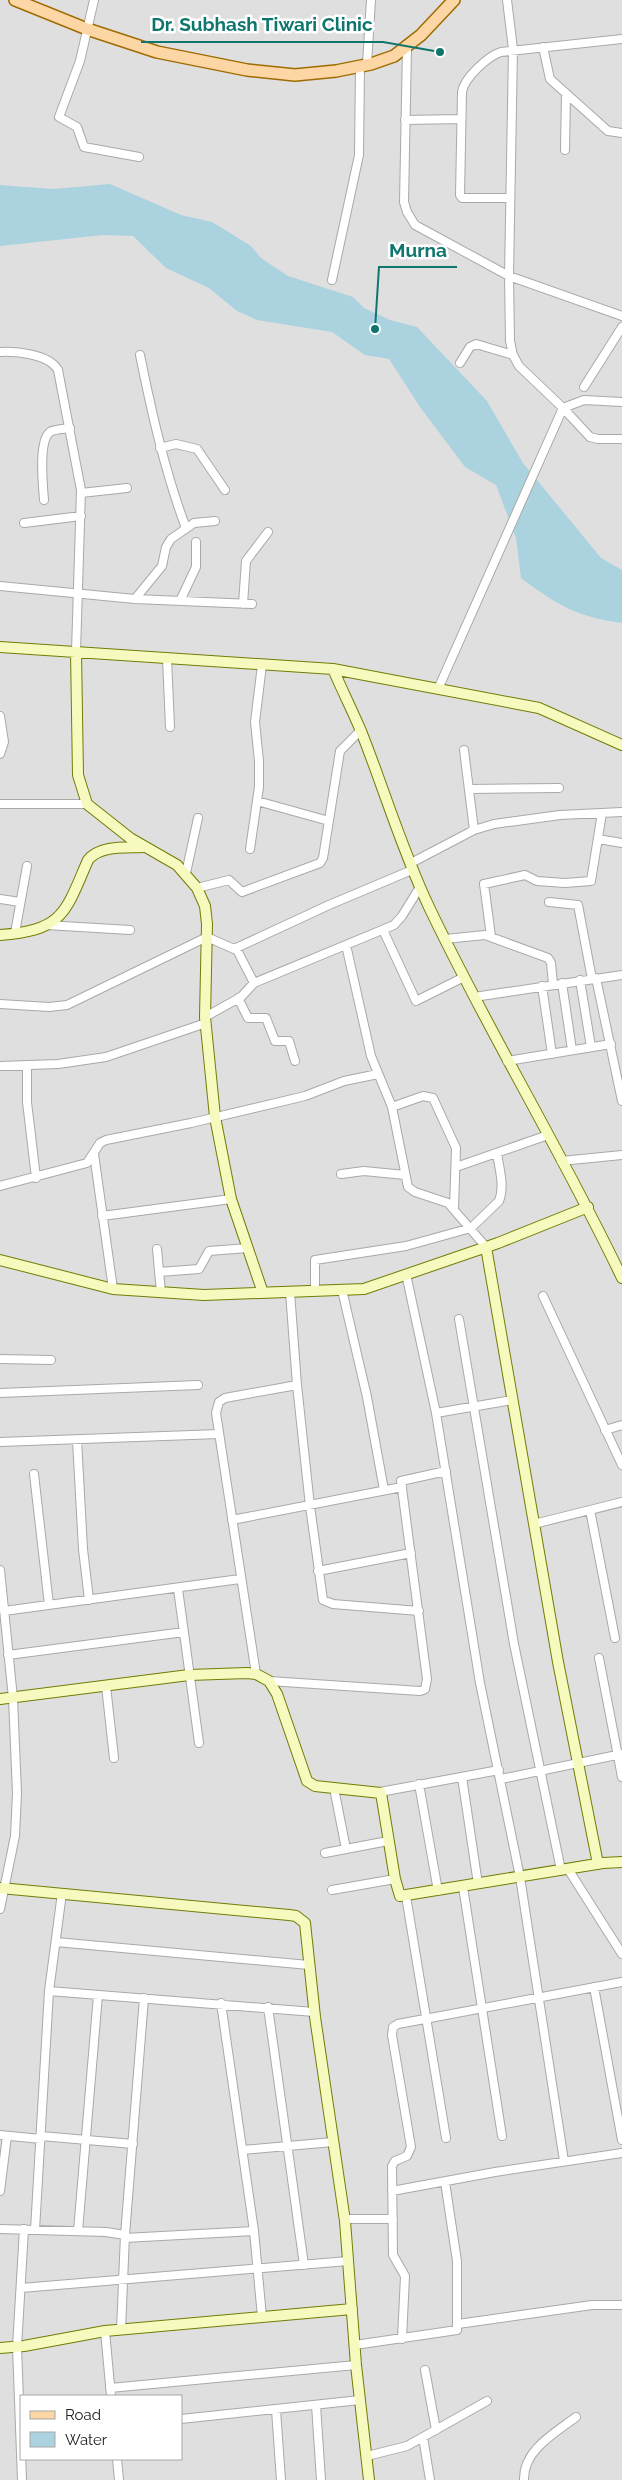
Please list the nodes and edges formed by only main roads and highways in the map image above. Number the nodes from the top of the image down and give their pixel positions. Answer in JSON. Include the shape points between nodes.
{"nodes":[{"id":1,"x":15,"y":0,"type":"edge"},
{"id":2,"x":454,"y":0,"type":"edge"}],
"edges":[{"from":1,"to":2,"type":"main road","via":[[157,52],[295,75],[364,65],[394,56]]}]}
